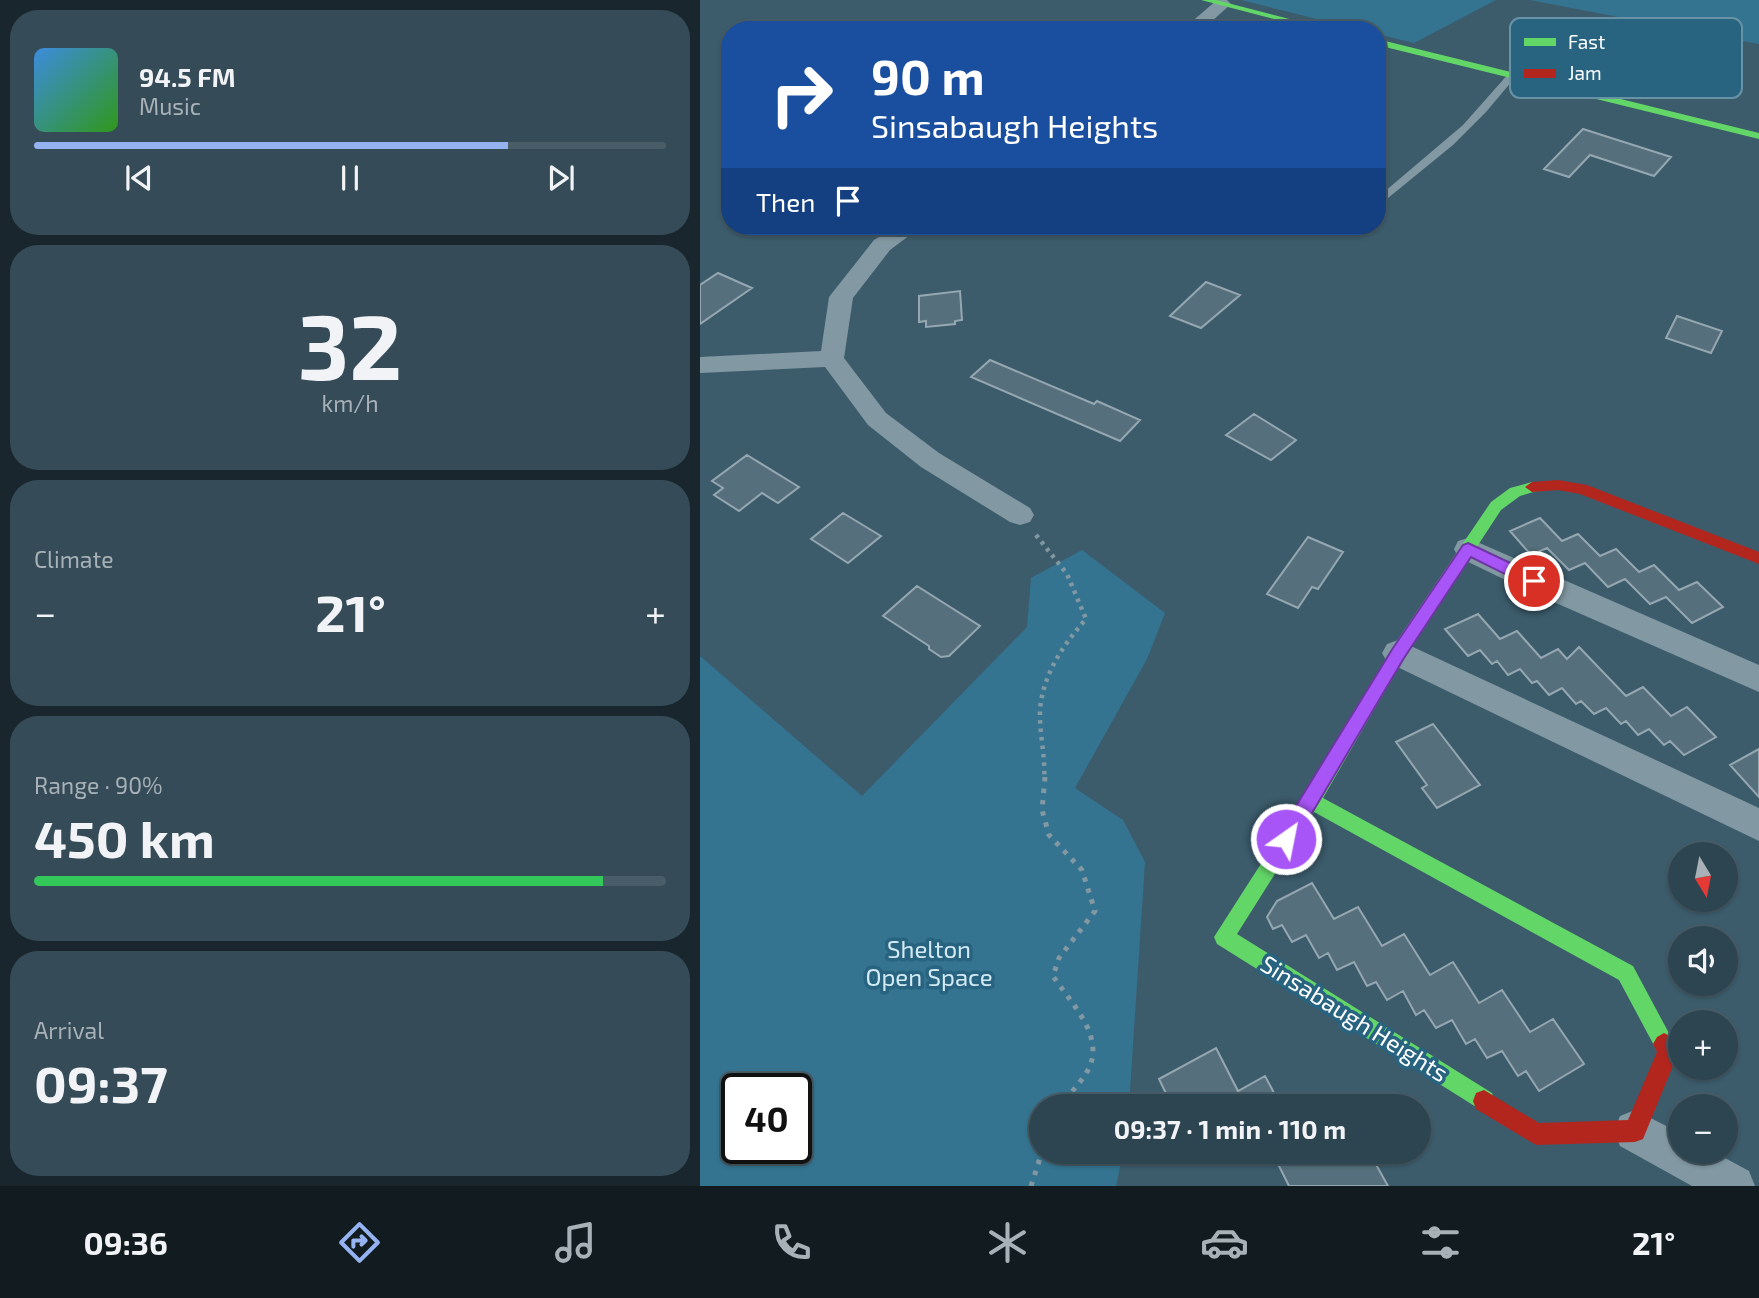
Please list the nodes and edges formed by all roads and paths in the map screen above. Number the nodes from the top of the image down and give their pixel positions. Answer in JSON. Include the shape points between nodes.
{"nodes":[{"id":1,"x":1205,"y":0,"type":"edge"},
{"id":2,"x":1223,"y":4,"type":"junction"},
{"id":3,"x":1202,"y":21,"type":"edge"},
{"id":4,"x":1292,"y":21,"type":"edge"},
{"id":5,"x":1386,"y":43,"type":"edge"},
{"id":6,"x":1510,"y":73,"type":"edge"},
{"id":7,"x":1510,"y":78,"type":"edge"},
{"id":8,"x":1608,"y":98,"type":"edge"},
{"id":9,"x":1759,"y":136,"type":"edge"},
{"id":10,"x":1386,"y":197,"type":"edge"},
{"id":11,"x":897,"y":235,"type":"edge"},
{"id":12,"x":832,"y":359,"type":"junction"},
{"id":13,"x":700,"y":365,"type":"edge"},
{"id":14,"x":1020,"y":515,"type":"joint"},
{"id":15,"x":1468,"y":549,"type":"junction"},
{"id":16,"x":1759,"y":558,"type":"edge"},
{"id":17,"x":1398,"y":653,"type":"junction"},
{"id":18,"x":1759,"y":679,"type":"edge"},
{"id":19,"x":1311,"y":801,"type":"junction"},
{"id":20,"x":1759,"y":824,"type":"edge"},
{"id":21,"x":1067,"y":1094,"type":"edge"},
{"id":22,"x":1635,"y":1131,"type":"junction"},
{"id":23,"x":1038,"y":1164,"type":"edge"},
{"id":24,"x":1031,"y":1186,"type":"edge"},
{"id":25,"x":1734,"y":1186,"type":"edge"}],
"edges":[{"from":1,"to":2,"type":"street"},
{"from":2,"to":3,"type":"street"},
{"from":2,"to":4,"type":"street"},
{"from":5,"to":6,"type":"street"},
{"from":7,"to":10,"type":"lane","via":[[1492,102]]},
{"from":8,"to":9,"type":"street"},
{"from":11,"to":12,"type":"street","via":[[882,245],[841,297]]},
{"from":12,"to":13,"type":"street"},
{"from":12,"to":14,"type":"street","via":[[877,419],[930,460]]},
{"from":14,"to":21,"type":"path","via":[[1066,574],[1086,619],[1053,664],[1041,702],[1042,810],[1049,835],[1082,870],[1095,911],[1055,961],[1053,976],[1085,1024],[1093,1047],[1090,1065]]},
{"from":15,"to":16,"type":"street","name":"Sinsabaugh Heights","via":[[1508,495],[1549,484],[1603,496]]},
{"from":15,"to":17,"type":"street","name":"Sinsabaugh Heights"},
{"from":15,"to":18,"type":"street"},
{"from":17,"to":19,"type":"street","name":"Sinsabaugh Heights"},
{"from":17,"to":20,"type":"street"},
{"from":19,"to":22,"type":"street","via":[[1626,973],[1668,1051]]},
{"from":19,"to":22,"type":"street","name":"Sinsabaugh Heights","via":[[1224,937],[1536,1134]]},
{"from":22,"to":25,"type":"street"},
{"from":23,"to":24,"type":"path"}]}
